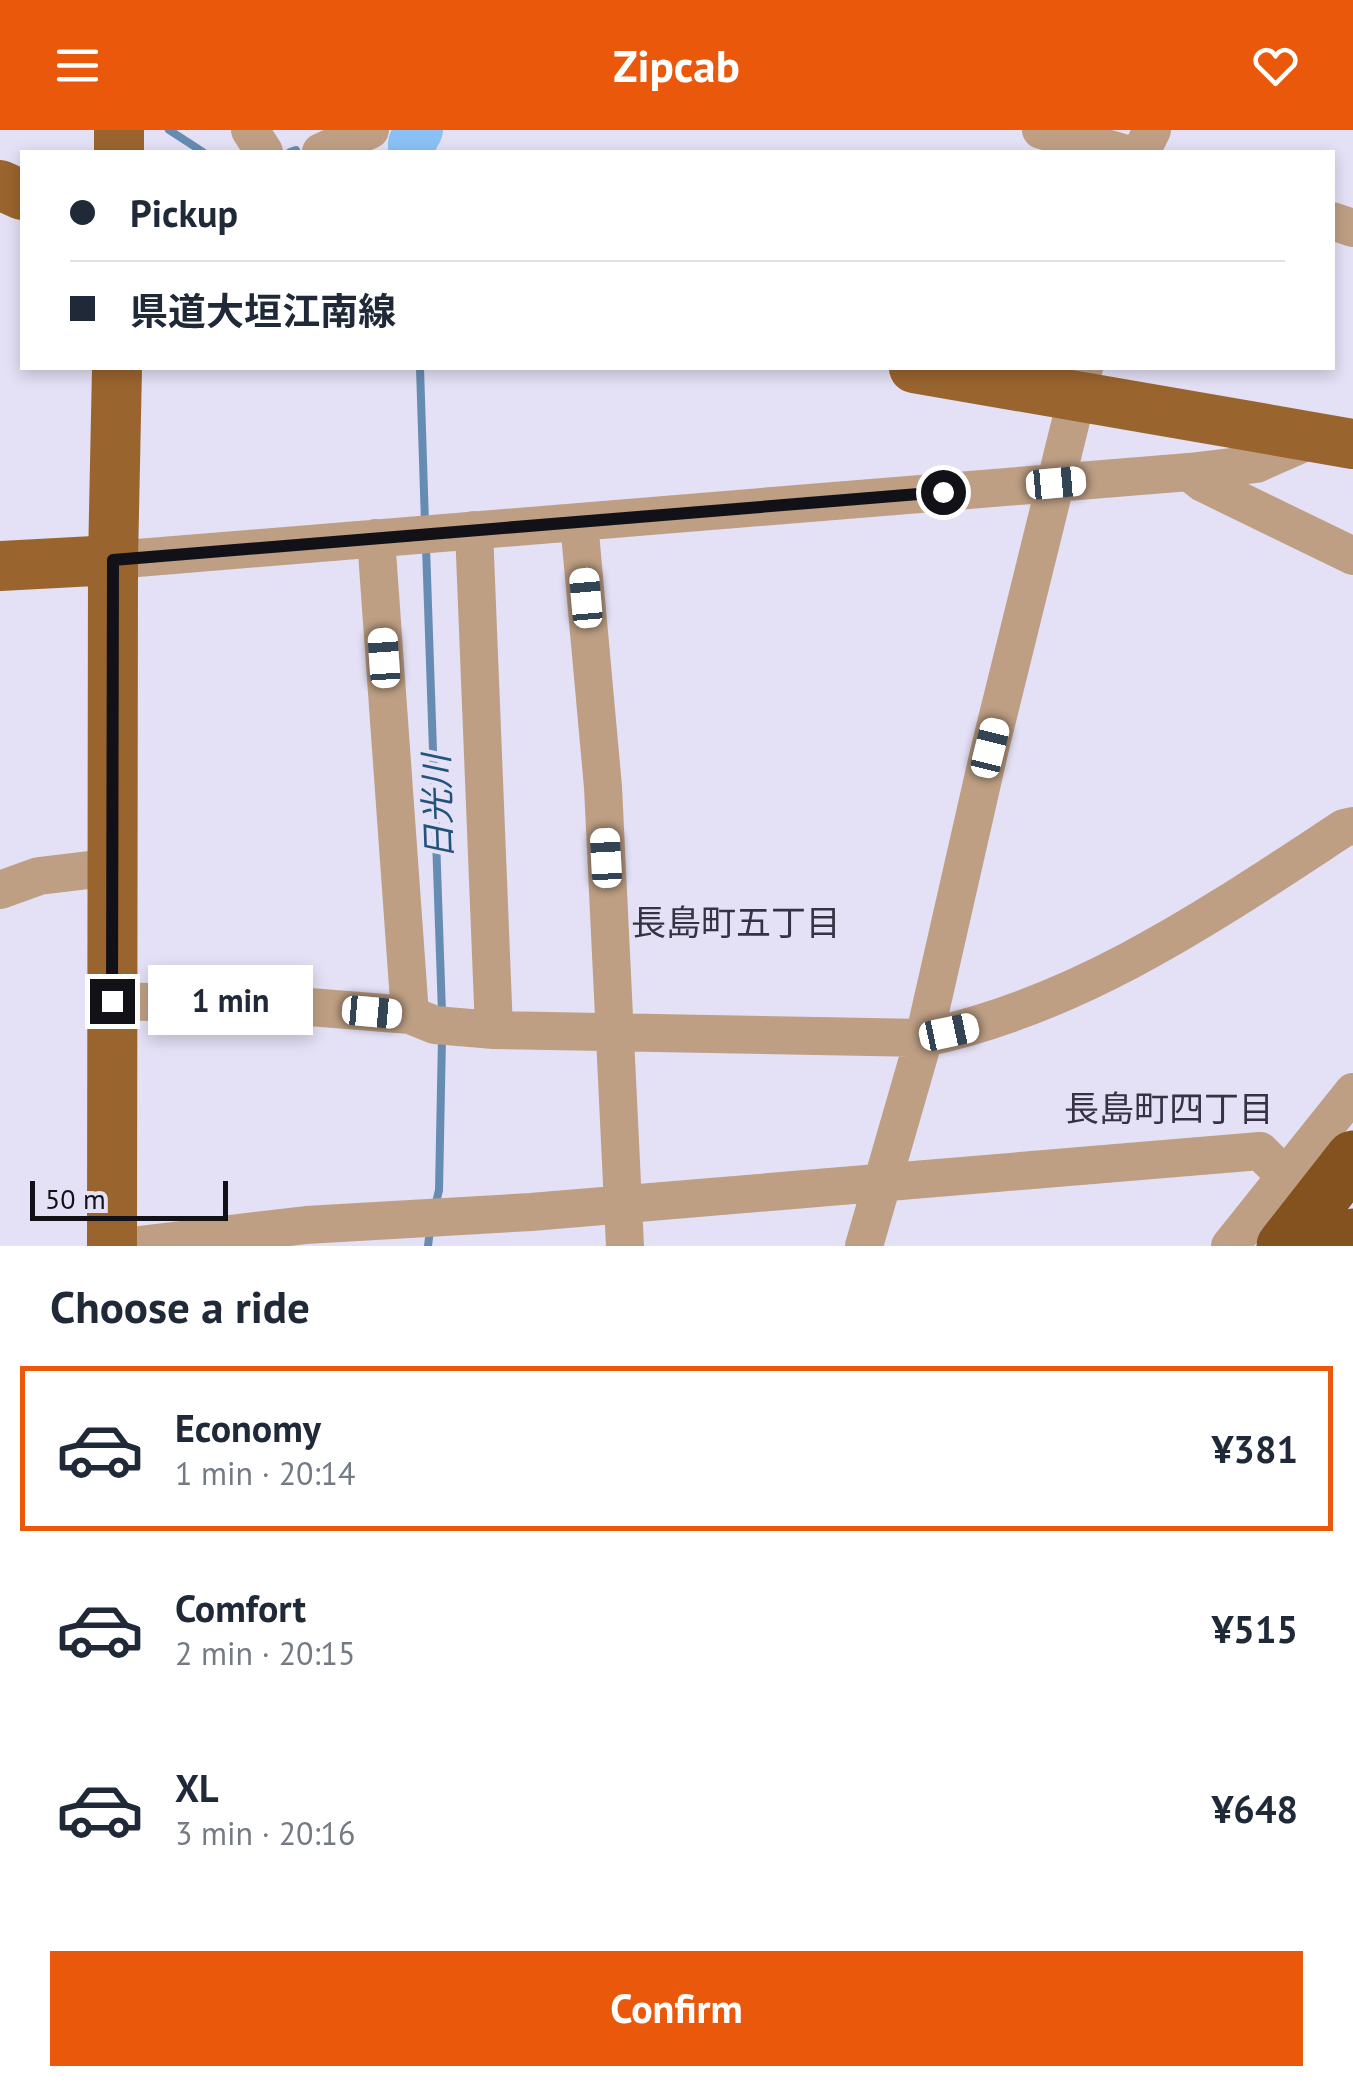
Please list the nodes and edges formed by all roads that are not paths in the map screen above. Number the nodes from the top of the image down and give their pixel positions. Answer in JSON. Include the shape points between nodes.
{"nodes":[{"id":1,"x":370,"y":130,"type":"edge"},
{"id":2,"x":1041,"y":130,"type":"edge"},
{"id":3,"x":325,"y":150,"type":"edge"},
{"id":4,"x":1113,"y":150,"type":"edge"},
{"id":5,"x":118,"y":370,"type":"edge"},
{"id":6,"x":940,"y":370,"type":"edge"},
{"id":7,"x":1080,"y":381,"type":"edge"},
{"id":8,"x":1334,"y":441,"type":"edge"},
{"id":9,"x":1189,"y":472,"type":"junction"},
{"id":10,"x":1056,"y":483,"type":"junction"},
{"id":11,"x":579,"y":522,"type":"junction"},
{"id":12,"x":424,"y":534,"type":"junction"},
{"id":13,"x":1353,"y":556,"type":"edge"},
{"id":14,"x":113,"y":560,"type":"junction"},
{"id":15,"x":0,"y":566,"type":"edge"},
{"id":16,"x":1353,"y":826,"type":"edge"},
{"id":17,"x":114,"y":867,"type":"junction"},
{"id":18,"x":0,"y":890,"type":"edge"},
{"id":19,"x":112,"y":1001,"type":"junction"},
{"id":20,"x":450,"y":1024,"type":"junction"},
{"id":21,"x":615,"y":1034,"type":"junction"},
{"id":22,"x":924,"y":1038,"type":"junction"},
{"id":23,"x":1353,"y":1092,"type":"edge"},
{"id":24,"x":1353,"y":1158,"type":"edge"},
{"id":25,"x":1286,"y":1177,"type":"junction"},
{"id":26,"x":879,"y":1185,"type":"junction"},
{"id":27,"x":624,"y":1204,"type":"junction"},
{"id":28,"x":478,"y":1226,"type":"edge"},
{"id":29,"x":394,"y":1229,"type":"edge"},
{"id":30,"x":1353,"y":1236,"type":"edge"},
{"id":31,"x":112,"y":1246,"type":"edge"},
{"id":32,"x":132,"y":1246,"type":"edge"},
{"id":33,"x":626,"y":1246,"type":"edge"},
{"id":34,"x":864,"y":1246,"type":"edge"},
{"id":35,"x":1230,"y":1246,"type":"edge"},
{"id":36,"x":1284,"y":1246,"type":"edge"},
{"id":37,"x":1345,"y":1246,"type":"edge"}],
"edges":[{"from":1,"to":3,"type":"street"},
{"from":2,"to":4,"type":"street"},
{"from":5,"to":14,"type":"main road"},
{"from":6,"to":7,"type":"main road"},
{"from":7,"to":8,"type":"main road"},
{"from":7,"to":10,"type":"street"},
{"from":8,"to":9,"type":"street","via":[[1256,464]]},
{"from":9,"to":10,"type":"street"},
{"from":9,"to":13,"type":"street"},
{"from":10,"to":11,"type":"street"},
{"from":10,"to":22,"type":"street"},
{"from":11,"to":12,"type":"street"},
{"from":11,"to":21,"type":"street","via":[[603,787]]},
{"from":12,"to":14,"type":"street"},
{"from":12,"to":20,"type":"street"},
{"from":12,"to":20,"type":"street"},
{"from":14,"to":15,"type":"main road"},
{"from":14,"to":17,"type":"main road"},
{"from":16,"to":22,"type":"street","via":[[1128,964],[1044,1002]]},
{"from":17,"to":18,"type":"street","via":[[38,876]]},
{"from":17,"to":19,"type":"main road"},
{"from":19,"to":20,"type":"street","via":[[297,1006]]},
{"from":19,"to":31,"type":"main road"},
{"from":20,"to":21,"type":"street"},
{"from":21,"to":22,"type":"street"},
{"from":21,"to":27,"type":"street"},
{"from":22,"to":26,"type":"street"},
{"from":23,"to":25,"type":"street"},
{"from":24,"to":36,"type":"highway"},
{"from":25,"to":26,"type":"street","via":[[1260,1151]]},
{"from":25,"to":35,"type":"street"},
{"from":26,"to":27,"type":"street"},
{"from":26,"to":34,"type":"street"},
{"from":27,"to":28,"type":"street"},
{"from":27,"to":33,"type":"street"},
{"from":28,"to":29,"type":"street"},
{"from":29,"to":32,"type":"street","via":[[306,1225]]},
{"from":30,"to":37,"type":"highway"}]}
